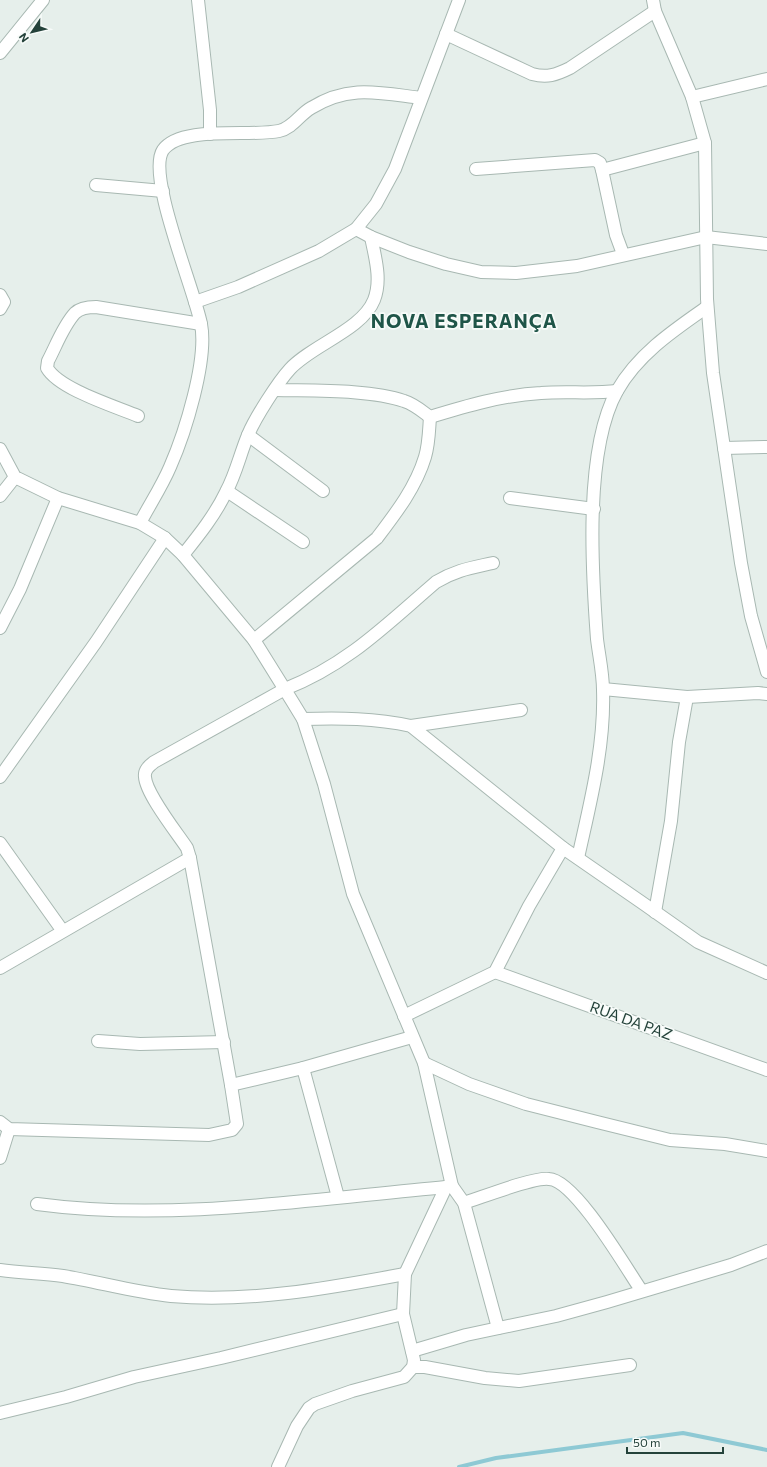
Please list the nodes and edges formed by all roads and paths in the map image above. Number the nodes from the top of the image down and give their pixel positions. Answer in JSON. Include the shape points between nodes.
{"nodes":[{"id":1,"x":43,"y":0,"type":"edge"},
{"id":2,"x":198,"y":0,"type":"edge"},
{"id":3,"x":459,"y":0,"type":"edge"},
{"id":4,"x":654,"y":6,"type":"edge"},
{"id":5,"x":446,"y":34,"type":"junction"},
{"id":6,"x":6,"y":40,"type":"edge"},
{"id":7,"x":0,"y":53,"type":"edge"},
{"id":8,"x":767,"y":79,"type":"edge"},
{"id":9,"x":692,"y":97,"type":"junction"},
{"id":10,"x":422,"y":98,"type":"junction"},
{"id":11,"x":210,"y":134,"type":"junction"},
{"id":12,"x":705,"y":143,"type":"junction"},
{"id":13,"x":476,"y":169,"type":"dead end"},
{"id":14,"x":602,"y":170,"type":"junction"},
{"id":15,"x":96,"y":185,"type":"dead end"},
{"id":16,"x":163,"y":191,"type":"junction"},
{"id":17,"x":356,"y":229,"type":"junction"},
{"id":18,"x":371,"y":237,"type":"junction"},
{"id":19,"x":706,"y":237,"type":"junction"},
{"id":20,"x":767,"y":244,"type":"edge"},
{"id":21,"x":623,"y":254,"type":"junction"},
{"id":22,"x":0,"y":295,"type":"edge"},
{"id":23,"x":195,"y":302,"type":"junction"},
{"id":24,"x":707,"y":308,"type":"junction"},
{"id":25,"x":0,"y":309,"type":"edge"},
{"id":26,"x":201,"y":324,"type":"junction"},
{"id":27,"x":275,"y":390,"type":"junction"},
{"id":28,"x":617,"y":391,"type":"junction"},
{"id":29,"x":138,"y":416,"type":"dead end"},
{"id":30,"x":430,"y":417,"type":"junction"},
{"id":31,"x":248,"y":435,"type":"junction"},
{"id":32,"x":767,"y":447,"type":"edge"},
{"id":33,"x":0,"y":448,"type":"edge"},
{"id":34,"x":724,"y":448,"type":"junction"},
{"id":35,"x":15,"y":477,"type":"junction"},
{"id":36,"x":323,"y":490,"type":"dead end"},
{"id":37,"x":227,"y":491,"type":"junction"},
{"id":38,"x":0,"y":496,"type":"edge"},
{"id":39,"x":58,"y":498,"type":"junction"},
{"id":40,"x":510,"y":498,"type":"dead end"},
{"id":41,"x":594,"y":508,"type":"junction"},
{"id":42,"x":140,"y":523,"type":"junction"},
{"id":43,"x":165,"y":538,"type":"junction"},
{"id":44,"x":304,"y":542,"type":"dead end"},
{"id":45,"x":184,"y":555,"type":"junction"},
{"id":46,"x":493,"y":563,"type":"dead end"},
{"id":47,"x":0,"y":628,"type":"edge"},
{"id":48,"x":254,"y":640,"type":"junction"},
{"id":49,"x":767,"y":672,"type":"edge"},
{"id":50,"x":285,"y":689,"type":"junction"},
{"id":51,"x":603,"y":689,"type":"junction"},
{"id":52,"x":767,"y":694,"type":"edge"},
{"id":53,"x":688,"y":697,"type":"junction"},
{"id":54,"x":521,"y":710,"type":"dead end"},
{"id":55,"x":303,"y":719,"type":"junction"},
{"id":56,"x":411,"y":726,"type":"junction"},
{"id":57,"x":5,"y":759,"type":"edge"},
{"id":58,"x":0,"y":777,"type":"edge"},
{"id":59,"x":0,"y":843,"type":"edge"},
{"id":60,"x":563,"y":848,"type":"junction"},
{"id":61,"x":190,"y":858,"type":"junction"},
{"id":62,"x":578,"y":858,"type":"junction"},
{"id":63,"x":655,"y":912,"type":"junction"},
{"id":64,"x":62,"y":930,"type":"junction"},
{"id":65,"x":0,"y":968,"type":"edge"},
{"id":66,"x":495,"y":972,"type":"junction"},
{"id":67,"x":767,"y":973,"type":"edge"},
{"id":68,"x":404,"y":1016,"type":"junction"},
{"id":69,"x":412,"y":1037,"type":"junction"},
{"id":70,"x":98,"y":1041,"type":"dead end"},
{"id":71,"x":224,"y":1042,"type":"junction"},
{"id":72,"x":424,"y":1063,"type":"junction"},
{"id":73,"x":303,"y":1068,"type":"junction"},
{"id":74,"x":767,"y":1070,"type":"edge"},
{"id":75,"x":231,"y":1084,"type":"junction"},
{"id":76,"x":4,"y":1126,"type":"edge"},
{"id":77,"x":767,"y":1151,"type":"edge"},
{"id":78,"x":0,"y":1158,"type":"edge"},
{"id":79,"x":449,"y":1186,"type":"junction"},
{"id":80,"x":338,"y":1197,"type":"junction"},
{"id":81,"x":464,"y":1203,"type":"junction"},
{"id":82,"x":37,"y":1204,"type":"dead end"},
{"id":83,"x":767,"y":1251,"type":"edge"},
{"id":84,"x":0,"y":1270,"type":"edge"},
{"id":85,"x":405,"y":1274,"type":"junction"},
{"id":86,"x":641,"y":1290,"type":"junction"},
{"id":87,"x":403,"y":1314,"type":"junction"},
{"id":88,"x":498,"y":1328,"type":"junction"},
{"id":89,"x":412,"y":1350,"type":"junction"},
{"id":90,"x":630,"y":1365,"type":"dead end"},
{"id":91,"x":413,"y":1367,"type":"junction"},
{"id":92,"x":0,"y":1413,"type":"edge"},
{"id":93,"x":278,"y":1467,"type":"edge"}],
"edges":[{"from":1,"to":6,"type":"street"},
{"from":2,"to":11,"type":"street","via":[[210,110]]},
{"from":3,"to":5,"type":"street"},
{"from":4,"to":5,"type":"street","via":[[570,68],[544,77],[532,74]]},
{"from":4,"to":9,"type":"street"},
{"from":5,"to":10,"type":"street"},
{"from":6,"to":7,"type":"street"},
{"from":8,"to":9,"type":"street"},
{"from":9,"to":12,"type":"street"},
{"from":10,"to":11,"type":"street","via":[[349,92],[329,97],[282,130],[266,133]]},
{"from":10,"to":17,"type":"street","via":[[395,169],[376,204]]},
{"from":11,"to":16,"type":"street","via":[[176,139],[163,150],[159,164]]},
{"from":12,"to":14,"type":"street"},
{"from":12,"to":19,"type":"street"},
{"from":13,"to":14,"type":"street","via":[[595,160],[600,163]]},
{"from":14,"to":21,"type":"street","via":[[616,235]]},
{"from":15,"to":16,"type":"street"},
{"from":16,"to":23,"type":"street"},
{"from":17,"to":18,"type":"street"},
{"from":17,"to":23,"type":"street","via":[[313,254],[238,287]]},
{"from":18,"to":21,"type":"street","via":[[409,252],[481,272],[539,271],[577,266]]},
{"from":18,"to":27,"type":"street","via":[[378,287],[374,301],[351,327],[302,358],[290,369]]},
{"from":19,"to":20,"type":"street"},
{"from":19,"to":21,"type":"street"},
{"from":19,"to":24,"type":"street"},
{"from":22,"to":25,"type":"street","via":[[4,302]]},
{"from":23,"to":26,"type":"street"},
{"from":24,"to":28,"type":"street","via":[[667,335],[639,362]]},
{"from":24,"to":34,"type":"street","via":[[712,373]]},
{"from":26,"to":29,"type":"street","via":[[96,307],[86,307],[76,312],[69,321],[48,361],[46,368],[51,376],[74,390]]},
{"from":26,"to":42,"type":"street","via":[[203,340],[192,406],[171,466]]},
{"from":27,"to":30,"type":"street","via":[[386,397],[412,404]]},
{"from":27,"to":31,"type":"street"},
{"from":28,"to":30,"type":"street","via":[[541,393],[477,403]]},
{"from":28,"to":41,"type":"street","via":[[606,420],[598,458]]},
{"from":30,"to":48,"type":"street","via":[[426,455],[418,477],[393,518],[377,538]]},
{"from":31,"to":36,"type":"street"},
{"from":31,"to":37,"type":"street"},
{"from":32,"to":34,"type":"street"},
{"from":33,"to":35,"type":"street"},
{"from":34,"to":49,"type":"street","via":[[750,608]]},
{"from":35,"to":38,"type":"street"},
{"from":35,"to":39,"type":"street"},
{"from":37,"to":44,"type":"street"},
{"from":37,"to":45,"type":"street","via":[[212,518]]},
{"from":39,"to":42,"type":"street"},
{"from":39,"to":47,"type":"street","via":[[20,589]]},
{"from":40,"to":41,"type":"street"},
{"from":41,"to":51,"type":"street","via":[[595,602]]},
{"from":42,"to":43,"type":"street"},
{"from":43,"to":45,"type":"street"},
{"from":43,"to":57,"type":"street","via":[[92,648]]},
{"from":45,"to":48,"type":"street"},
{"from":46,"to":50,"type":"street","via":[[453,572],[436,582],[343,660]]},
{"from":48,"to":50,"type":"street"},
{"from":50,"to":55,"type":"street"},
{"from":50,"to":61,"type":"street","via":[[147,768],[145,776],[148,789],[187,848]]},
{"from":51,"to":53,"type":"street"},
{"from":51,"to":62,"type":"street","via":[[602,733]]},
{"from":52,"to":53,"type":"street"},
{"from":53,"to":63,"type":"street","via":[[679,742],[671,821]]},
{"from":54,"to":56,"type":"street"},
{"from":55,"to":56,"type":"street","via":[[354,718],[384,720]]},
{"from":55,"to":68,"type":"street","via":[[324,784],[353,894]]},
{"from":56,"to":60,"type":"street"},
{"from":57,"to":58,"type":"street"},
{"from":59,"to":64,"type":"street"},
{"from":60,"to":62,"type":"street"},
{"from":60,"to":66,"type":"street"},
{"from":61,"to":64,"type":"street"},
{"from":61,"to":71,"type":"street"},
{"from":62,"to":63,"type":"street"},
{"from":63,"to":67,"type":"street","via":[[698,942]]},
{"from":64,"to":65,"type":"street"},
{"from":66,"to":68,"type":"street"},
{"from":66,"to":74,"type":"street","name":"RUA DA PAZ"},
{"from":68,"to":69,"type":"street"},
{"from":69,"to":72,"type":"street"},
{"from":69,"to":73,"type":"street"},
{"from":70,"to":71,"type":"street","via":[[140,1044]]},
{"from":71,"to":75,"type":"street"},
{"from":72,"to":77,"type":"street","via":[[469,1084],[526,1104],[670,1140],[724,1144]]},
{"from":72,"to":79,"type":"street"},
{"from":73,"to":75,"type":"street"},
{"from":73,"to":80,"type":"street"},
{"from":75,"to":76,"type":"street","via":[[236,1124],[228,1133],[209,1135]]},
{"from":76,"to":78,"type":"street"},
{"from":79,"to":80,"type":"street"},
{"from":79,"to":81,"type":"street"},
{"from":79,"to":85,"type":"street"},
{"from":80,"to":82,"type":"street","via":[[218,1208],[101,1210]]},
{"from":81,"to":86,"type":"street","via":[[548,1178],[557,1180],[573,1194],[596,1223]]},
{"from":81,"to":88,"type":"street"},
{"from":83,"to":86,"type":"street","via":[[723,1267]]},
{"from":84,"to":85,"type":"street","via":[[63,1276],[171,1296],[267,1295]]},
{"from":85,"to":87,"type":"street"},
{"from":86,"to":88,"type":"street","via":[[556,1316]]},
{"from":87,"to":89,"type":"street"},
{"from":87,"to":92,"type":"street","via":[[134,1377]]},
{"from":88,"to":89,"type":"street"},
{"from":89,"to":91,"type":"street"},
{"from":90,"to":91,"type":"street","via":[[512,1381]]},
{"from":91,"to":93,"type":"street","via":[[404,1377],[329,1398],[309,1408],[297,1426]]}]}
